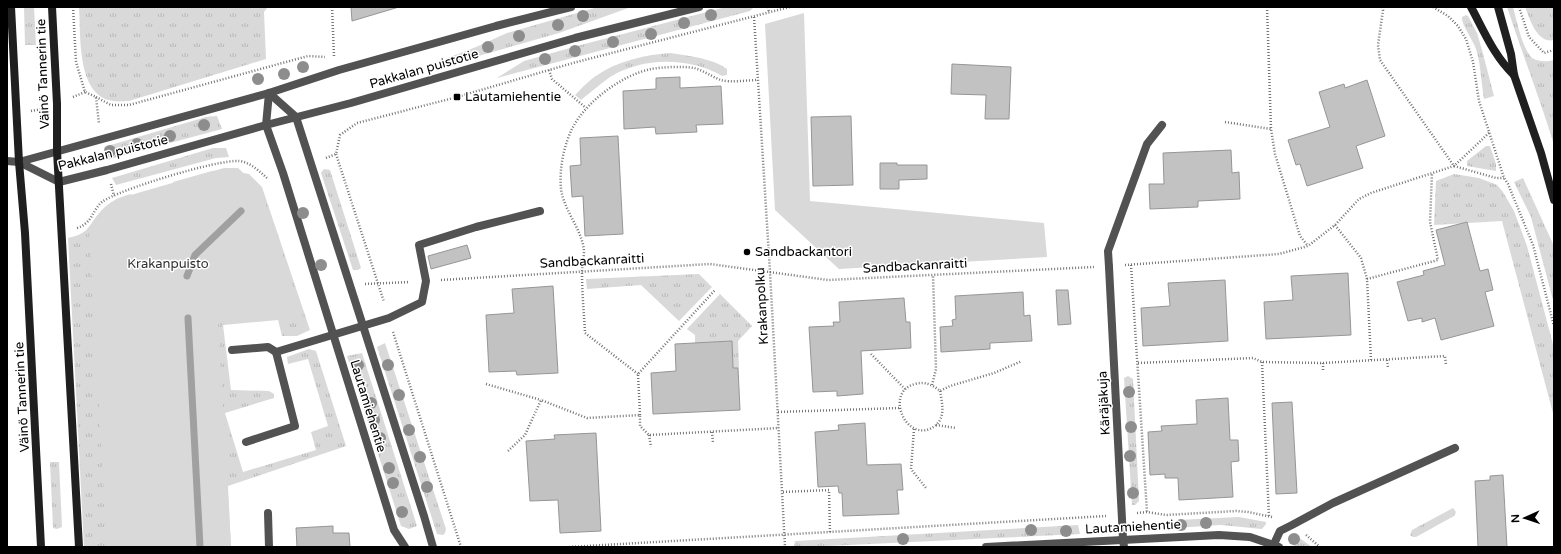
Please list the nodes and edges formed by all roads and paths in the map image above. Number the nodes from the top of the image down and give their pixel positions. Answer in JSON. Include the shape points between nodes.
{"nodes":[{"id":1,"x":12,"y":7,"type":"edge"},
{"id":2,"x":52,"y":7,"type":"edge"},
{"id":3,"x":73,"y":7,"type":"edge"},
{"id":4,"x":571,"y":7,"type":"edge"},
{"id":5,"x":699,"y":7,"type":"edge"},
{"id":6,"x":768,"y":7,"type":"edge"},
{"id":7,"x":790,"y":7,"type":"edge"},
{"id":8,"x":1268,"y":7,"type":"edge"},
{"id":9,"x":1382,"y":7,"type":"edge"},
{"id":10,"x":1433,"y":7,"type":"edge"},
{"id":11,"x":1471,"y":7,"type":"edge"},
{"id":12,"x":1498,"y":7,"type":"edge"},
{"id":13,"x":1519,"y":7,"type":"edge"},
{"id":14,"x":769,"y":13,"type":"junction"},
{"id":15,"x":754,"y":17,"type":"junction"},
{"id":16,"x":1554,"y":50,"type":"edge"},
{"id":17,"x":341,"y":55,"type":"dead end"},
{"id":18,"x":549,"y":70,"type":"junction"},
{"id":19,"x":1514,"y":75,"type":"junction"},
{"id":20,"x":758,"y":80,"type":"junction"},
{"id":21,"x":269,"y":93,"type":"junction"},
{"id":22,"x":96,"y":97,"type":"junction"},
{"id":23,"x":586,"y":108,"type":"junction"},
{"id":24,"x":296,"y":117,"type":"junction"},
{"id":25,"x":1225,"y":122,"type":"dead end"},
{"id":26,"x":266,"y":124,"type":"junction"},
{"id":27,"x":1162,"y":125,"type":"dead end"},
{"id":28,"x":1271,"y":129,"type":"junction"},
{"id":29,"x":1490,"y":132,"type":"junction"},
{"id":30,"x":100,"y":140,"type":"junction"},
{"id":31,"x":57,"y":151,"type":"junction"},
{"id":32,"x":336,"y":154,"type":"junction"},
{"id":33,"x":7,"y":161,"type":"edge"},
{"id":34,"x":19,"y":162,"type":"junction"},
{"id":35,"x":311,"y":163,"type":"junction"},
{"id":36,"x":1454,"y":166,"type":"junction"},
{"id":37,"x":107,"y":170,"type":"junction"},
{"id":38,"x":283,"y":173,"type":"junction"},
{"id":39,"x":1432,"y":173,"type":"junction"},
{"id":40,"x":1504,"y":178,"type":"junction"},
{"id":41,"x":59,"y":182,"type":"junction"},
{"id":42,"x":114,"y":196,"type":"junction"},
{"id":43,"x":1554,"y":200,"type":"edge"},
{"id":44,"x":540,"y":211,"type":"dead end"},
{"id":45,"x":1335,"y":225,"type":"junction"},
{"id":46,"x":62,"y":231,"type":"junction"},
{"id":47,"x":1308,"y":246,"type":"junction"},
{"id":48,"x":1131,"y":265,"type":"junction"},
{"id":49,"x":1109,"y":267,"type":"junction"},
{"id":50,"x":582,"y":272,"type":"junction"},
{"id":51,"x":770,"y":272,"type":"junction"},
{"id":52,"x":933,"y":275,"type":"junction"},
{"id":53,"x":1368,"y":279,"type":"junction"},
{"id":54,"x":426,"y":281,"type":"junction"},
{"id":55,"x":378,"y":283,"type":"junction"},
{"id":56,"x":350,"y":284,"type":"junction"},
{"id":57,"x":715,"y":290,"type":"dead end"},
{"id":58,"x":389,"y":318,"type":"junction"},
{"id":59,"x":364,"y":326,"type":"junction"},
{"id":60,"x":1554,"y":326,"type":"edge"},
{"id":61,"x":334,"y":335,"type":"junction"},
{"id":62,"x":232,"y":350,"type":"dead end"},
{"id":63,"x":276,"y":352,"type":"junction"},
{"id":64,"x":871,"y":354,"type":"dead end"},
{"id":65,"x":1371,"y":360,"type":"junction"},
{"id":66,"x":1388,"y":360,"type":"junction"},
{"id":67,"x":1022,"y":361,"type":"dead end"},
{"id":68,"x":1262,"y":362,"type":"junction"},
{"id":69,"x":1138,"y":363,"type":"junction"},
{"id":70,"x":1323,"y":363,"type":"junction"},
{"id":71,"x":1446,"y":365,"type":"dead end"},
{"id":72,"x":1388,"y":368,"type":"dead end"},
{"id":73,"x":1323,"y":372,"type":"dead end"},
{"id":74,"x":638,"y":374,"type":"junction"},
{"id":75,"x":486,"y":384,"type":"dead end"},
{"id":76,"x":932,"y":385,"type":"junction"},
{"id":77,"x":905,"y":389,"type":"junction"},
{"id":78,"x":940,"y":391,"type":"junction"},
{"id":79,"x":540,"y":400,"type":"junction"},
{"id":80,"x":899,"y":408,"type":"junction"},
{"id":81,"x":778,"y":412,"type":"junction"},
{"id":82,"x":640,"y":415,"type":"junction"},
{"id":83,"x":936,"y":425,"type":"junction"},
{"id":84,"x":779,"y":428,"type":"junction"},
{"id":85,"x":956,"y":428,"type":"dead end"},
{"id":86,"x":914,"y":429,"type":"junction"},
{"id":87,"x":712,"y":432,"type":"junction"},
{"id":88,"x":650,"y":436,"type":"junction"},
{"id":89,"x":246,"y":442,"type":"dead end"},
{"id":90,"x":714,"y":443,"type":"dead end"},
{"id":91,"x":651,"y":447,"type":"dead end"},
{"id":92,"x":1455,"y":448,"type":"dead end"},
{"id":93,"x":508,"y":451,"type":"dead end"},
{"id":94,"x":926,"y":488,"type":"dead end"},
{"id":95,"x":783,"y":492,"type":"junction"},
{"id":96,"x":1147,"y":512,"type":"junction"},
{"id":97,"x":268,"y":513,"type":"dead end"},
{"id":98,"x":1121,"y":516,"type":"junction"},
{"id":99,"x":1269,"y":517,"type":"junction"},
{"id":100,"x":1292,"y":525,"type":"junction"},
{"id":101,"x":830,"y":532,"type":"junction"},
{"id":102,"x":785,"y":535,"type":"junction"},
{"id":103,"x":1124,"y":543,"type":"edge"},
{"id":104,"x":1276,"y":546,"type":"edge"},
{"id":105,"x":41,"y":547,"type":"edge"},
{"id":106,"x":78,"y":547,"type":"edge"},
{"id":107,"x":269,"y":547,"type":"edge"},
{"id":108,"x":405,"y":547,"type":"edge"},
{"id":109,"x":433,"y":547,"type":"edge"},
{"id":110,"x":461,"y":547,"type":"edge"},
{"id":111,"x":569,"y":547,"type":"edge"},
{"id":112,"x":785,"y":547,"type":"edge"},
{"id":113,"x":986,"y":547,"type":"edge"},
{"id":114,"x":1320,"y":547,"type":"edge"}],
"edges":[{"from":1,"to":34,"type":"main road","name":"Väinö Tannerin tie"},
{"from":2,"to":31,"type":"main road","name":"Väinö Tannerin tie"},
{"from":3,"to":22,"type":"path","via":[[76,62],[85,92]]},
{"from":4,"to":21,"type":"street","name":"Pakkalan puistotie","via":[[339,70]]},
{"from":5,"to":24,"type":"street","name":"Pakkalan puistotie","via":[[575,38]]},
{"from":6,"to":14,"type":"path"},
{"from":7,"to":14,"type":"path"},
{"from":8,"to":28,"type":"path"},
{"from":9,"to":36,"type":"path","via":[[1378,45],[1380,60]]},
{"from":10,"to":29,"type":"path","via":[[1448,16],[1466,39],[1473,62],[1479,101]]},
{"from":11,"to":19,"type":"main road","via":[[1494,51]]},
{"from":12,"to":19,"type":"main road"},
{"from":13,"to":16,"type":"path","via":[[1529,37],[1544,53]]},
{"from":14,"to":15,"type":"path"},
{"from":15,"to":18,"type":"path"},
{"from":15,"to":20,"type":"path","name":"Krakanpolku"},
{"from":17,"to":22,"type":"path","via":[[334,58],[308,56],[129,106],[111,106]]},
{"from":18,"to":23,"type":"path","via":[[552,78]]},
{"from":18,"to":32,"type":"path","via":[[357,123],[340,135]]},
{"from":19,"to":43,"type":"main road"},
{"from":20,"to":23,"type":"path","via":[[723,81],[693,68],[651,69],[627,77]]},
{"from":20,"to":51,"type":"path","name":"Krakanpolku"},
{"from":21,"to":24,"type":"street"},
{"from":21,"to":26,"type":"street","name":"Lautamiehentie"},
{"from":21,"to":30,"type":"street","name":"Pakkalan puistotie"},
{"from":22,"to":30,"type":"path"},
{"from":23,"to":50,"type":"path","via":[[573,126],[566,143],[562,174],[562,189],[568,210],[584,251]]},
{"from":24,"to":26,"type":"street","name":"Pakkalan puistotie"},
{"from":24,"to":35,"type":"street","name":"Lautamiehentie"},
{"from":25,"to":28,"type":"path"},
{"from":26,"to":37,"type":"street","name":"Pakkalan puistotie"},
{"from":26,"to":38,"type":"street","name":"Lautamiehentie"},
{"from":27,"to":49,"type":"street","name":"Käräjäkuja","via":[[1147,144],[1108,251]]},
{"from":28,"to":47,"type":"path","via":[[1275,154],[1300,236]]},
{"from":29,"to":36,"type":"path","name":"Sandbackanraitti"},
{"from":29,"to":40,"type":"path"},
{"from":30,"to":31,"type":"street","name":"Pakkalan puistotie"},
{"from":31,"to":34,"type":"street","name":"Pakkalan puistotie"},
{"from":31,"to":41,"type":"main road","name":"Väinö Tannerin tie"},
{"from":32,"to":35,"type":"path"},
{"from":32,"to":55,"type":"path"},
{"from":33,"to":34,"type":"street"},
{"from":34,"to":41,"type":"street","name":"Pakkalan puistotie"},
{"from":34,"to":105,"type":"main road","name":"Väinö Tannerin tie"},
{"from":35,"to":56,"type":"street","name":"Lautamiehentie"},
{"from":36,"to":39,"type":"path","name":"Sandbackanraitti"},
{"from":36,"to":40,"type":"path"},
{"from":37,"to":41,"type":"street","name":"Pakkalan puistotie"},
{"from":37,"to":42,"type":"path"},
{"from":38,"to":42,"type":"path","via":[[267,179],[257,168],[240,160],[223,162],[142,184]]},
{"from":38,"to":61,"type":"street","name":"Lautamiehentie"},
{"from":39,"to":45,"type":"path","name":"Sandbackanraitti","via":[[1359,199]]},
{"from":39,"to":53,"type":"path","via":[[1430,222],[1438,260]]},
{"from":40,"to":60,"type":"path","via":[[1532,245]]},
{"from":41,"to":46,"type":"main road","name":"Väinö Tannerin tie"},
{"from":42,"to":46,"type":"path","via":[[101,203],[92,218],[79,228]]},
{"from":44,"to":54,"type":"street","via":[[419,245]]},
{"from":45,"to":47,"type":"path","name":"Sandbackanraitti"},
{"from":45,"to":53,"type":"path","via":[[1361,258]]},
{"from":46,"to":106,"type":"main road","name":"Väinö Tannerin tie"},
{"from":47,"to":48,"type":"path","name":"Sandbackanraitti","via":[[1279,254]]},
{"from":48,"to":49,"type":"path","name":"Sandbackanraitti"},
{"from":48,"to":69,"type":"path"},
{"from":49,"to":52,"type":"path","name":"Sandbackanraitti"},
{"from":49,"to":98,"type":"street","name":"Käräjäkuja"},
{"from":50,"to":51,"type":"path","name":"Sandbackanraitti","via":[[710,264]]},
{"from":50,"to":54,"type":"path","name":"Sandbackanraitti"},
{"from":50,"to":74,"type":"path","via":[[585,333]]},
{"from":51,"to":52,"type":"path","name":"Sandbackanraitti","via":[[828,280]]},
{"from":51,"to":81,"type":"path","name":"Krakanpolku"},
{"from":52,"to":76,"type":"path","via":[[936,369]]},
{"from":53,"to":65,"type":"path"},
{"from":54,"to":55,"type":"path","name":"Sandbackanraitti"},
{"from":54,"to":58,"type":"street","via":[[422,302]]},
{"from":55,"to":56,"type":"path","name":"Sandbackanraitti"},
{"from":55,"to":58,"type":"path"},
{"from":56,"to":59,"type":"street","name":"Lautamiehentie"},
{"from":57,"to":74,"type":"path"},
{"from":58,"to":59,"type":"street"},
{"from":58,"to":110,"type":"path"},
{"from":59,"to":61,"type":"street"},
{"from":59,"to":109,"type":"street","name":"Lautamiehentie"},
{"from":61,"to":63,"type":"street"},
{"from":61,"to":108,"type":"street","name":"Lautamiehentie","via":[[394,530]]},
{"from":62,"to":63,"type":"street","via":[[268,347]]},
{"from":63,"to":89,"type":"street","via":[[295,426]]},
{"from":64,"to":77,"type":"path"},
{"from":65,"to":66,"type":"path"},
{"from":65,"to":70,"type":"path"},
{"from":66,"to":71,"type":"path","via":[[1446,356]]},
{"from":66,"to":72,"type":"path"},
{"from":67,"to":78,"type":"path"},
{"from":68,"to":69,"type":"path","via":[[1253,358]]},
{"from":68,"to":70,"type":"path"},
{"from":68,"to":99,"type":"path"},
{"from":69,"to":96,"type":"path"},
{"from":70,"to":73,"type":"path"},
{"from":74,"to":82,"type":"path"},
{"from":75,"to":79,"type":"path"},
{"from":76,"to":77,"type":"path","via":[[918,383]]},
{"from":76,"to":78,"type":"path"},
{"from":77,"to":80,"type":"path"},
{"from":78,"to":83,"type":"path","via":[[943,406],[941,419]]},
{"from":79,"to":82,"type":"path","via":[[587,418]]},
{"from":79,"to":93,"type":"path","via":[[525,436]]},
{"from":80,"to":81,"type":"path"},
{"from":80,"to":86,"type":"path","via":[[905,422]]},
{"from":81,"to":84,"type":"path","name":"Krakanpolku"},
{"from":82,"to":88,"type":"path","via":[[640,426]]},
{"from":83,"to":85,"type":"path"},
{"from":83,"to":86,"type":"path","via":[[927,430]]},
{"from":84,"to":87,"type":"path"},
{"from":84,"to":95,"type":"path","name":"Krakanpolku"},
{"from":86,"to":94,"type":"path","via":[[911,469]]},
{"from":87,"to":88,"type":"path"},
{"from":87,"to":90,"type":"path"},
{"from":88,"to":91,"type":"path"},
{"from":92,"to":100,"type":"street","via":[[1333,503]]},
{"from":95,"to":101,"type":"path","via":[[829,490]]},
{"from":95,"to":102,"type":"path","name":"Krakanpolku"},
{"from":96,"to":98,"type":"path"},
{"from":96,"to":99,"type":"path","via":[[1166,515],[1236,511]]},
{"from":97,"to":107,"type":"street"},
{"from":98,"to":101,"type":"path"},
{"from":98,"to":103,"type":"street","name":"Käräjäkuja"},
{"from":99,"to":100,"type":"path","via":[[1281,519]]},
{"from":100,"to":104,"type":"street","via":[[1280,531]]},
{"from":100,"to":114,"type":"path"},
{"from":101,"to":102,"type":"path"},
{"from":102,"to":111,"type":"path"},
{"from":102,"to":112,"type":"path","name":"Krakanpolku"},
{"from":103,"to":104,"type":"street","name":"Lautamiehentie","via":[[1219,534],[1250,537]]},
{"from":103,"to":113,"type":"street","name":"Lautamiehentie"}]}
